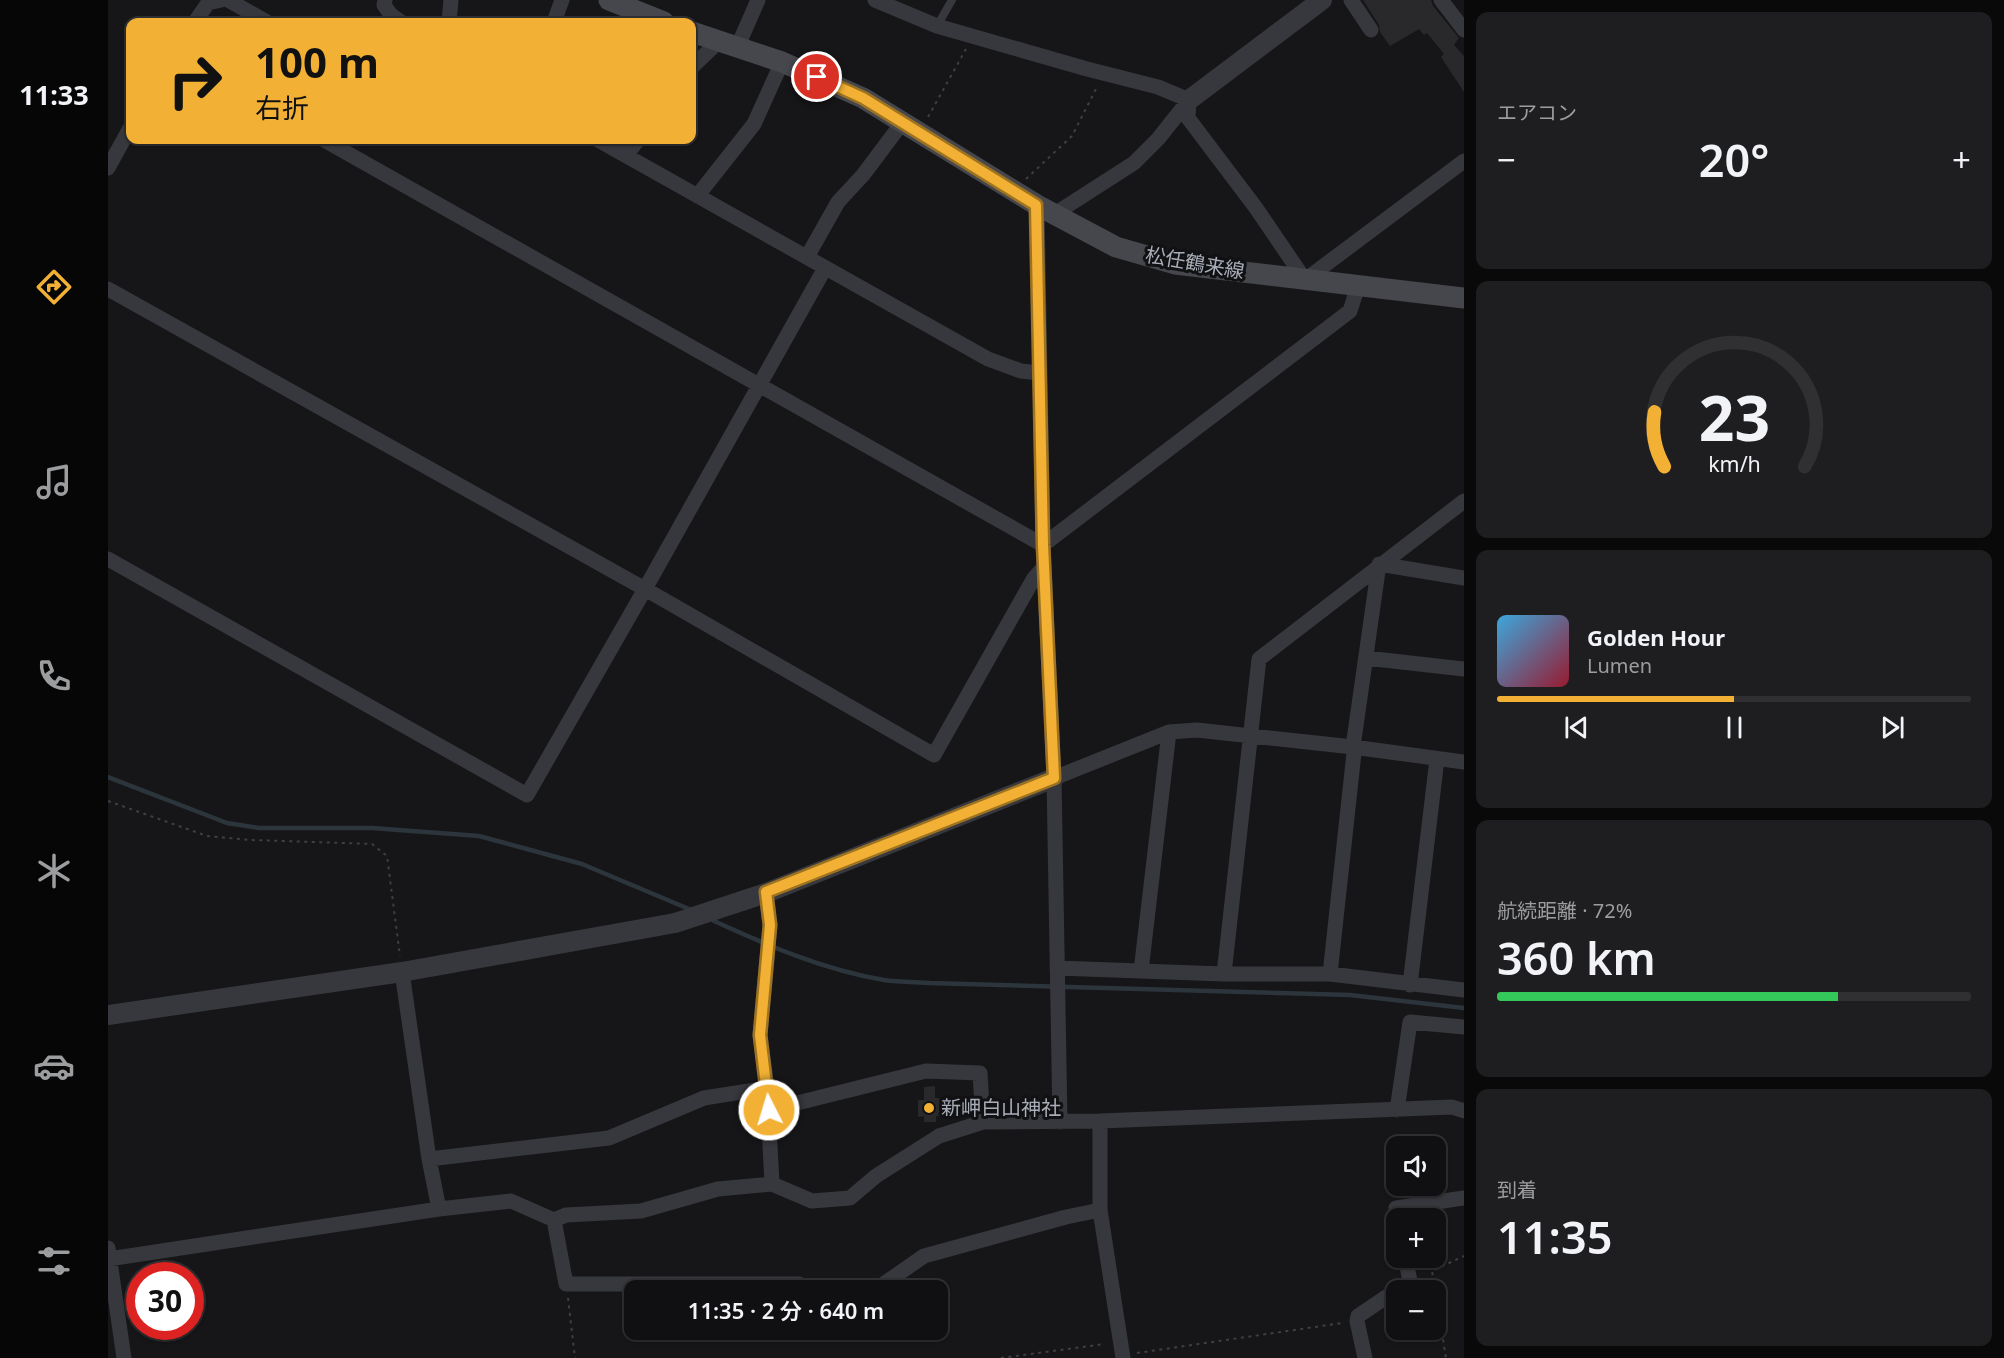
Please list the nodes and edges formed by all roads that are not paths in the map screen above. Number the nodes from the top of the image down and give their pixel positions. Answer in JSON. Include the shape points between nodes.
{"nodes":[{"id":1,"x":228,"y":0,"type":"edge"},
{"id":2,"x":385,"y":0,"type":"edge"},
{"id":3,"x":451,"y":0,"type":"edge"},
{"id":4,"x":562,"y":0,"type":"edge"},
{"id":5,"x":609,"y":0,"type":"edge"},
{"id":6,"x":758,"y":0,"type":"edge"},
{"id":7,"x":875,"y":0,"type":"edge"},
{"id":8,"x":952,"y":0,"type":"edge"},
{"id":9,"x":1322,"y":0,"type":"edge"},
{"id":10,"x":1351,"y":0,"type":"edge"},
{"id":11,"x":1441,"y":0,"type":"edge"},
{"id":12,"x":212,"y":1,"type":"edge"},
{"id":13,"x":198,"y":18,"type":"edge"},
{"id":14,"x":260,"y":18,"type":"edge"},
{"id":15,"x":395,"y":18,"type":"edge"},
{"id":16,"x":449,"y":18,"type":"edge"},
{"id":17,"x":555,"y":18,"type":"edge"},
{"id":18,"x":648,"y":18,"type":"edge"},
{"id":19,"x":937,"y":26,"type":"junction"},
{"id":20,"x":1371,"y":30,"type":"dead end"},
{"id":21,"x":1464,"y":30,"type":"edge"},
{"id":22,"x":696,"y":33,"type":"edge"},
{"id":23,"x":728,"y":45,"type":"junction"},
{"id":24,"x":782,"y":62,"type":"junction"},
{"id":25,"x":696,"y":65,"type":"edge"},
{"id":26,"x":1189,"y":100,"type":"junction"},
{"id":27,"x":911,"y":128,"type":"junction"},
{"id":28,"x":126,"y":135,"type":"edge"},
{"id":29,"x":331,"y":144,"type":"edge"},
{"id":30,"x":605,"y":144,"type":"edge"},
{"id":31,"x":635,"y":144,"type":"edge"},
{"id":32,"x":626,"y":155,"type":"junction"},
{"id":33,"x":1464,"y":161,"type":"edge"},
{"id":34,"x":108,"y":168,"type":"edge"},
{"id":35,"x":698,"y":195,"type":"junction"},
{"id":36,"x":1045,"y":210,"type":"junction"},
{"id":37,"x":807,"y":257,"type":"junction"},
{"id":38,"x":825,"y":268,"type":"junction"},
{"id":39,"x":1305,"y":280,"type":"junction"},
{"id":40,"x":1358,"y":286,"type":"junction"},
{"id":41,"x":108,"y":289,"type":"edge"},
{"id":42,"x":1464,"y":298,"type":"edge"},
{"id":43,"x":1039,"y":373,"type":"junction"},
{"id":44,"x":759,"y":386,"type":"junction"},
{"id":45,"x":1464,"y":501,"type":"edge"},
{"id":46,"x":1043,"y":545,"type":"junction"},
{"id":47,"x":108,"y":559,"type":"edge"},
{"id":48,"x":1379,"y":564,"type":"junction"},
{"id":49,"x":1044,"y":567,"type":"junction"},
{"id":50,"x":1464,"y":578,"type":"edge"},
{"id":51,"x":645,"y":589,"type":"junction"},
{"id":52,"x":1366,"y":658,"type":"junction"},
{"id":53,"x":1464,"y":669,"type":"edge"},
{"id":54,"x":1169,"y":732,"type":"junction"},
{"id":55,"x":1250,"y":735,"type":"junction"},
{"id":56,"x":1353,"y":747,"type":"junction"},
{"id":57,"x":1437,"y":759,"type":"junction"},
{"id":58,"x":1464,"y":762,"type":"edge"},
{"id":59,"x":1054,"y":778,"type":"junction"},
{"id":60,"x":766,"y":892,"type":"junction"},
{"id":61,"x":1141,"y":971,"type":"junction"},
{"id":62,"x":402,"y":972,"type":"junction"},
{"id":63,"x":1057,"y":974,"type":"junction"},
{"id":64,"x":1224,"y":974,"type":"junction"},
{"id":65,"x":1330,"y":974,"type":"junction"},
{"id":66,"x":1410,"y":985,"type":"junction"},
{"id":67,"x":1464,"y":990,"type":"edge"},
{"id":68,"x":108,"y":1015,"type":"edge"},
{"id":69,"x":1464,"y":1027,"type":"edge"},
{"id":70,"x":767,"y":1088,"type":"junction"},
{"id":71,"x":769,"y":1110,"type":"junction"},
{"id":72,"x":1398,"y":1110,"type":"junction"},
{"id":73,"x":1464,"y":1111,"type":"edge"},
{"id":74,"x":1100,"y":1121,"type":"junction"},
{"id":75,"x":983,"y":1122,"type":"junction"},
{"id":76,"x":1060,"y":1122,"type":"junction"},
{"id":77,"x":429,"y":1160,"type":"junction"},
{"id":78,"x":772,"y":1184,"type":"junction"},
{"id":79,"x":1464,"y":1198,"type":"edge"},
{"id":80,"x":1396,"y":1208,"type":"edge"},
{"id":81,"x":439,"y":1209,"type":"junction"},
{"id":82,"x":1100,"y":1210,"type":"junction"},
{"id":83,"x":554,"y":1221,"type":"junction"},
{"id":84,"x":108,"y":1256,"type":"edge"},
{"id":85,"x":1407,"y":1268,"type":"edge"},
{"id":86,"x":889,"y":1280,"type":"edge"},
{"id":87,"x":624,"y":1284,"type":"edge"},
{"id":88,"x":1122,"y":1352,"type":"edge"},
{"id":89,"x":124,"y":1358,"type":"edge"},
{"id":90,"x":1365,"y":1358,"type":"edge"}],
"edges":[{"from":1,"to":14,"type":"street"},
{"from":2,"to":15,"type":"street","via":[[384,5]]},
{"from":3,"to":16,"type":"street"},
{"from":4,"to":17,"type":"street"},
{"from":5,"to":18,"type":"main road"},
{"from":6,"to":23,"type":"street"},
{"from":7,"to":19,"type":"street"},
{"from":8,"to":19,"type":"lane"},
{"from":9,"to":26,"type":"street"},
{"from":10,"to":20,"type":"street"},
{"from":11,"to":21,"type":"street"},
{"from":12,"to":13,"type":"street"},
{"from":19,"to":26,"type":"street","via":[[1158,87]]},
{"from":22,"to":23,"type":"main road","name":"松任鶴来線"},
{"from":23,"to":24,"type":"main road","name":"松任鶴来線"},
{"from":23,"to":25,"type":"street"},
{"from":24,"to":27,"type":"main road","name":"松任鶴来線","via":[[863,98]]},
{"from":24,"to":35,"type":"street","via":[[754,124]]},
{"from":26,"to":36,"type":"street","via":[[1134,163]]},
{"from":26,"to":39,"type":"street","via":[[1188,118]]},
{"from":27,"to":36,"type":"main road","name":"松任鶴来線"},
{"from":27,"to":37,"type":"street","via":[[838,202]]},
{"from":28,"to":34,"type":"street"},
{"from":29,"to":44,"type":"street"},
{"from":30,"to":32,"type":"street"},
{"from":31,"to":32,"type":"street"},
{"from":32,"to":35,"type":"street"},
{"from":33,"to":39,"type":"street"},
{"from":35,"to":37,"type":"street"},
{"from":36,"to":39,"type":"main road","name":"松任鶴来線","via":[[1116,247],[1175,264]]},
{"from":36,"to":43,"type":"street"},
{"from":37,"to":38,"type":"street"},
{"from":38,"to":43,"type":"street","via":[[988,359]]},
{"from":38,"to":44,"type":"street"},
{"from":39,"to":40,"type":"main road","name":"松任鶴来線"},
{"from":40,"to":42,"type":"main road","name":"松任鶴来線"},
{"from":40,"to":46,"type":"street","via":[[1350,312]]},
{"from":41,"to":51,"type":"street"},
{"from":43,"to":46,"type":"street"},
{"from":44,"to":46,"type":"street"},
{"from":44,"to":51,"type":"street"},
{"from":45,"to":48,"type":"street"},
{"from":46,"to":49,"type":"street"},
{"from":47,"to":51,"type":"street","via":[[527,795]]},
{"from":48,"to":50,"type":"street"},
{"from":48,"to":52,"type":"street"},
{"from":48,"to":55,"type":"street","via":[[1259,659]]},
{"from":49,"to":51,"type":"street","via":[[1034,578],[934,755]]},
{"from":49,"to":59,"type":"street"},
{"from":52,"to":53,"type":"street"},
{"from":52,"to":56,"type":"street"},
{"from":54,"to":55,"type":"street","via":[[1197,730]]},
{"from":54,"to":59,"type":"street"},
{"from":54,"to":61,"type":"street"},
{"from":55,"to":56,"type":"street"},
{"from":55,"to":64,"type":"street"},
{"from":56,"to":57,"type":"street"},
{"from":56,"to":65,"type":"street"},
{"from":57,"to":58,"type":"street"},
{"from":57,"to":66,"type":"street"},
{"from":59,"to":60,"type":"street"},
{"from":59,"to":63,"type":"street"},
{"from":60,"to":62,"type":"street","via":[[675,923]]},
{"from":60,"to":70,"type":"street","via":[[770,925],[760,1035]]},
{"from":61,"to":63,"type":"street"},
{"from":61,"to":64,"type":"street"},
{"from":62,"to":68,"type":"street"},
{"from":62,"to":77,"type":"street"},
{"from":63,"to":76,"type":"street"},
{"from":64,"to":65,"type":"street"},
{"from":65,"to":66,"type":"street"},
{"from":66,"to":67,"type":"street"},
{"from":69,"to":72,"type":"street","via":[[1410,1022]]},
{"from":70,"to":71,"type":"street"},
{"from":70,"to":77,"type":"street","via":[[704,1098],[609,1138]]},
{"from":71,"to":75,"type":"street","via":[[926,1071],[980,1073]]},
{"from":71,"to":78,"type":"street"},
{"from":72,"to":73,"type":"street","via":[[1452,1107]]},
{"from":72,"to":74,"type":"street"},
{"from":74,"to":76,"type":"street"},
{"from":74,"to":82,"type":"street"},
{"from":75,"to":76,"type":"street"},
{"from":75,"to":78,"type":"street","via":[[939,1136],[850,1197],[812,1202]]},
{"from":77,"to":81,"type":"street"},
{"from":78,"to":83,"type":"street","via":[[718,1189],[641,1211],[566,1215]]},
{"from":79,"to":80,"type":"street"},
{"from":81,"to":83,"type":"street","via":[[511,1201]]},
{"from":81,"to":84,"type":"street"},
{"from":82,"to":86,"type":"street","via":[[924,1256]]},
{"from":82,"to":88,"type":"street"},
{"from":83,"to":87,"type":"street","via":[[566,1284]]},
{"from":84,"to":89,"type":"street"},
{"from":85,"to":90,"type":"street","via":[[1410,1281],[1358,1316]]}]}
